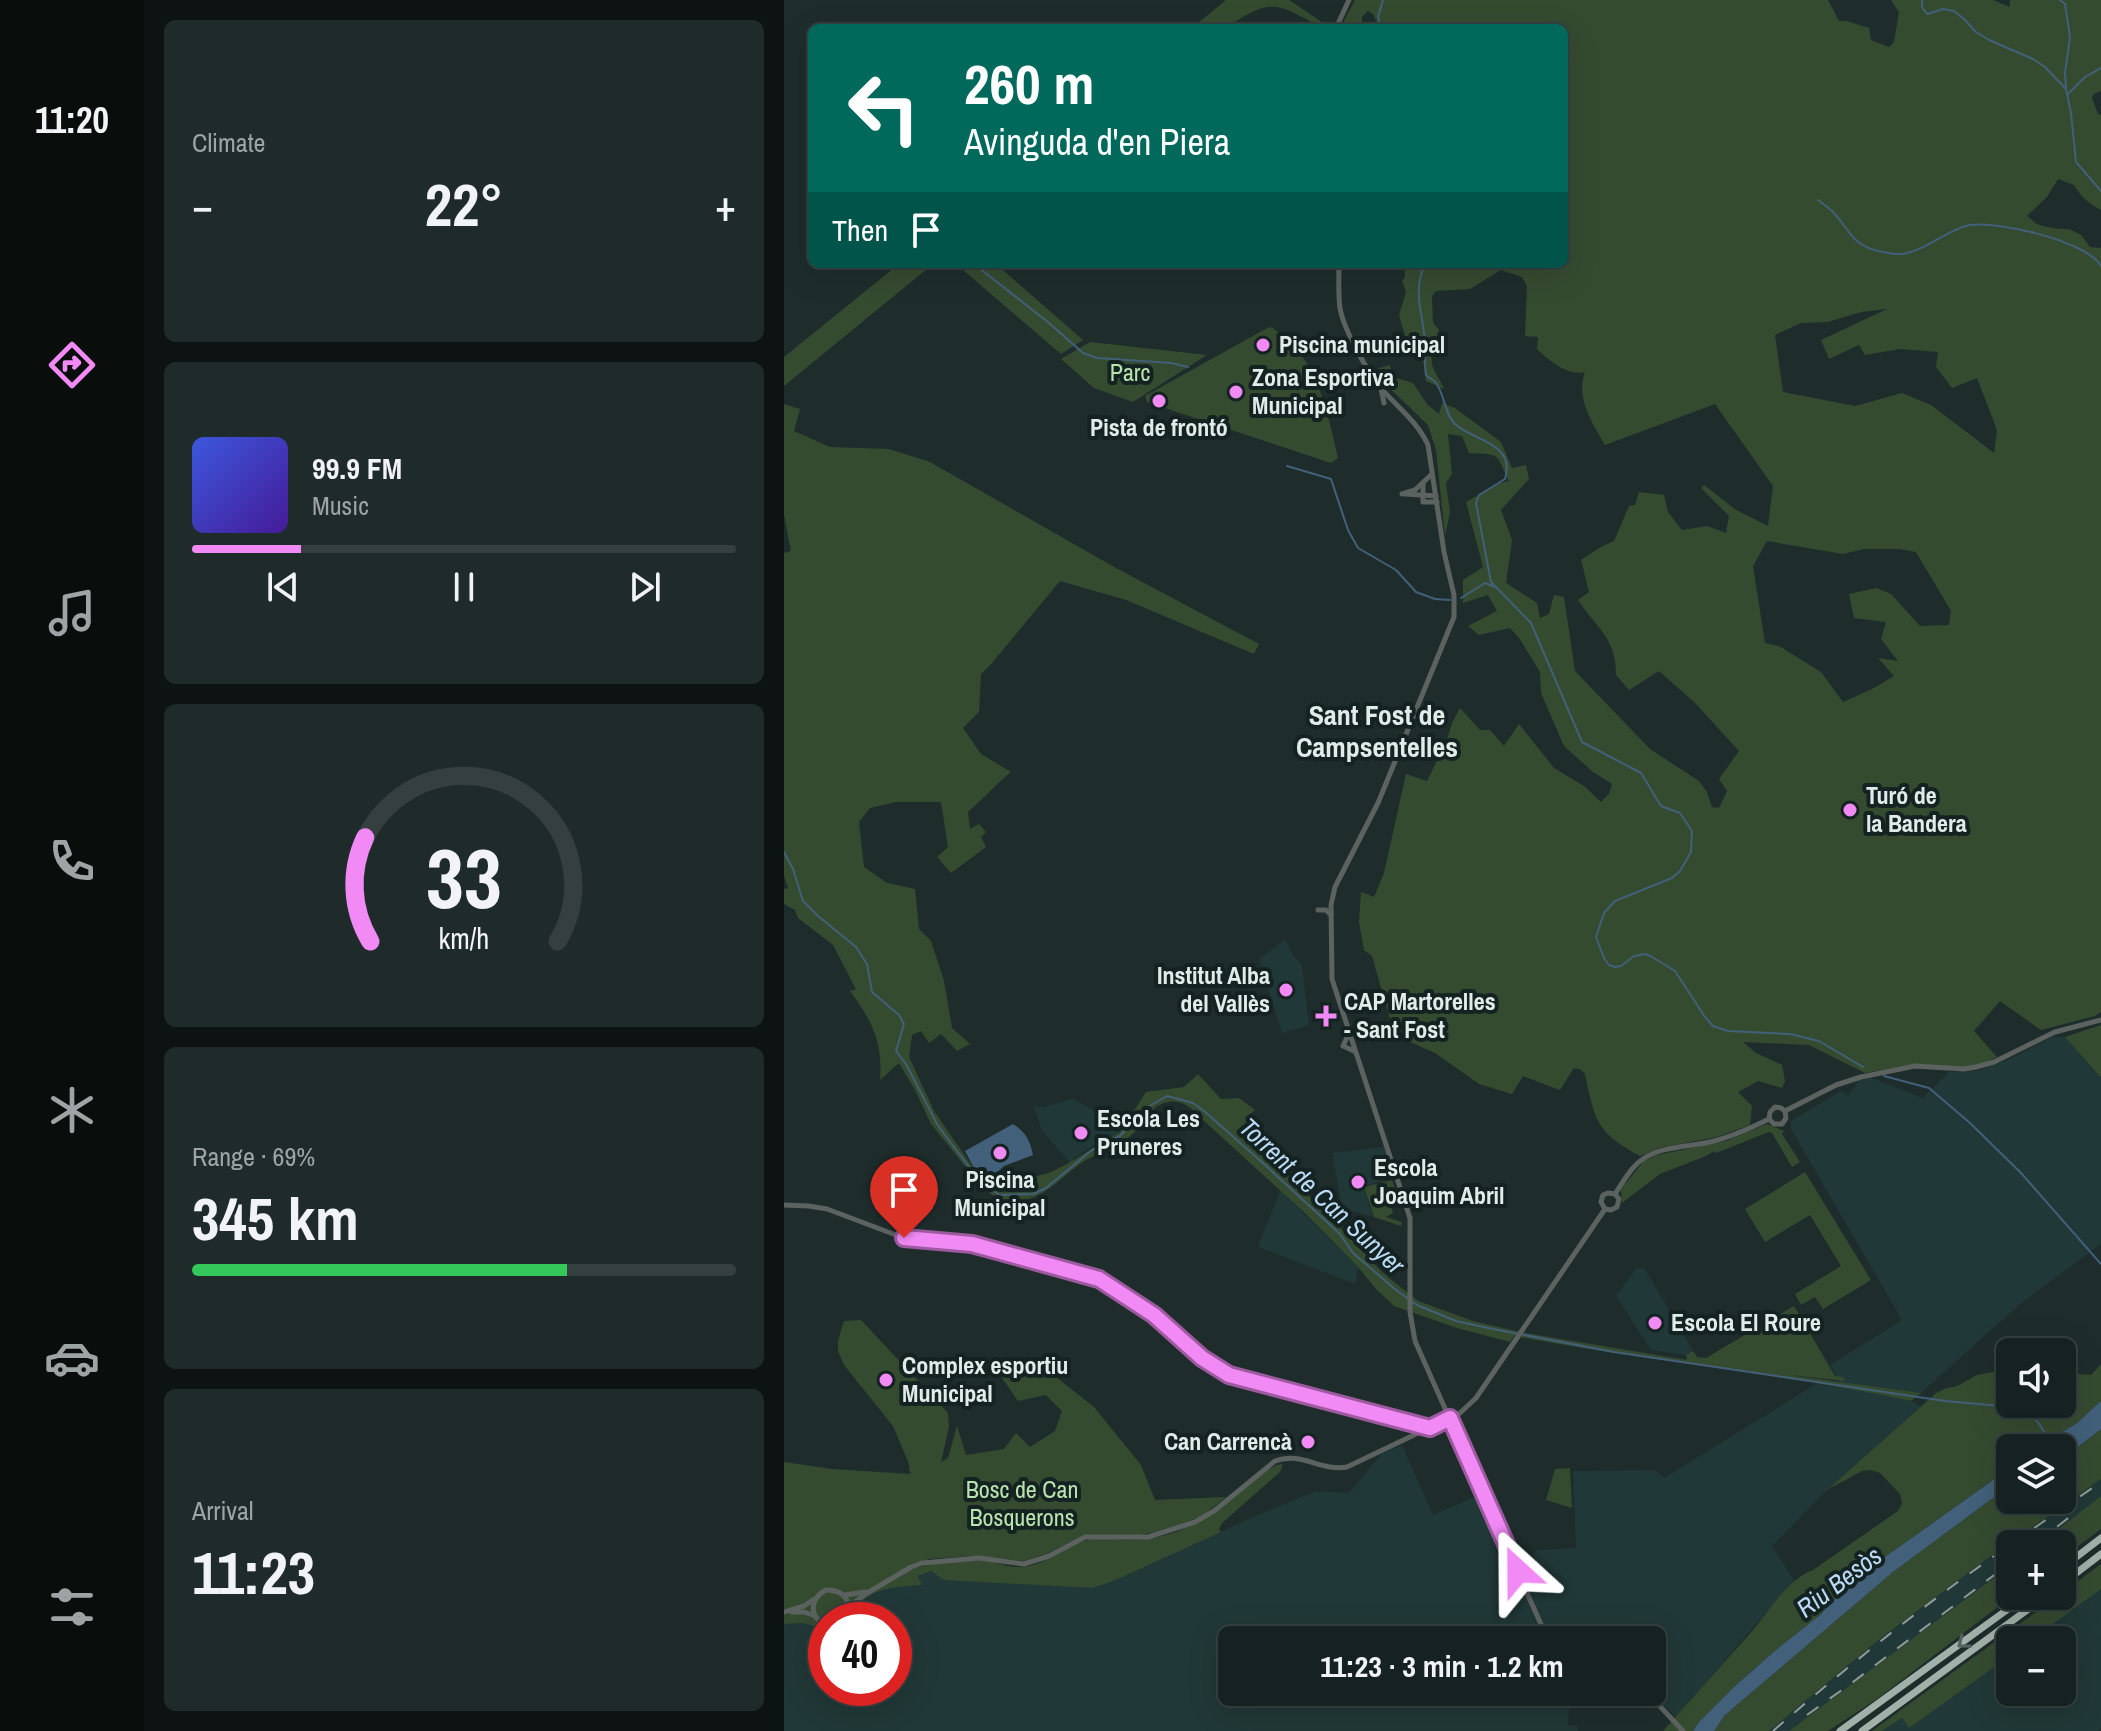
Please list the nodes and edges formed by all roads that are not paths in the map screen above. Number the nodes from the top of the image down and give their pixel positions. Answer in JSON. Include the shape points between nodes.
{"nodes":[{"id":1,"x":1349,"y":0,"type":"edge"},
{"id":2,"x":1338,"y":24,"type":"edge"},
{"id":3,"x":1339,"y":268,"type":"edge"},
{"id":4,"x":1381,"y":388,"type":"junction"},
{"id":5,"x":1384,"y":403,"type":"dead end"},
{"id":6,"x":1433,"y":473,"type":"junction"},
{"id":7,"x":1423,"y":483,"type":"junction"},
{"id":8,"x":1422,"y":496,"type":"junction"},
{"id":9,"x":1436,"y":499,"type":"junction"},
{"id":10,"x":1430,"y":514,"type":"dead end"},
{"id":11,"x":1440,"y":522,"type":"junction"},
{"id":12,"x":1332,"y":899,"type":"junction"},
{"id":13,"x":1325,"y":905,"type":"dead end"},
{"id":14,"x":1318,"y":910,"type":"dead end"},
{"id":15,"x":1331,"y":915,"type":"junction"},
{"id":16,"x":2101,"y":1020,"type":"edge"},
{"id":17,"x":1785,"y":1111,"type":"junction"},
{"id":18,"x":1769,"y":1119,"type":"junction"},
{"id":19,"x":1615,"y":1194,"type":"junction"},
{"id":20,"x":784,"y":1205,"type":"edge"},
{"id":21,"x":1605,"y":1209,"type":"junction"},
{"id":22,"x":1450,"y":1418,"type":"junction"},
{"id":23,"x":1430,"y":1428,"type":"junction"},
{"id":24,"x":2101,"y":1538,"type":"edge"},
{"id":25,"x":2101,"y":1554,"type":"edge"},
{"id":26,"x":2076,"y":1557,"type":"edge"},
{"id":27,"x":2076,"y":1573,"type":"edge"},
{"id":28,"x":871,"y":1591,"type":"junction"},
{"id":29,"x":844,"y":1595,"type":"junction"},
{"id":30,"x":815,"y":1598,"type":"junction"},
{"id":31,"x":814,"y":1602,"type":"edge"},
{"id":32,"x":847,"y":1602,"type":"edge"},
{"id":33,"x":856,"y":1602,"type":"edge"},
{"id":34,"x":2007,"y":1610,"type":"edge"},
{"id":35,"x":2027,"y":1610,"type":"edge"},
{"id":36,"x":784,"y":1612,"type":"edge"},
{"id":37,"x":808,"y":1614,"type":"edge"},
{"id":38,"x":1542,"y":1626,"type":"edge"},
{"id":39,"x":1660,"y":1706,"type":"edge"},
{"id":40,"x":1683,"y":1731,"type":"edge"},
{"id":41,"x":1840,"y":1731,"type":"edge"},
{"id":42,"x":1862,"y":1731,"type":"edge"}],
"edges":[{"from":1,"to":2,"type":"street"},
{"from":3,"to":4,"type":"street","via":[[1341,312]]},
{"from":4,"to":5,"type":"street"},
{"from":4,"to":6,"type":"street","via":[[1422,433]]},
{"from":6,"to":7,"type":"street"},
{"from":6,"to":9,"type":"street"},
{"from":7,"to":8,"type":"street"},
{"from":7,"to":8,"type":"street","via":[[1402,494]]},
{"from":8,"to":9,"type":"street"},
{"from":9,"to":11,"type":"street"},
{"from":10,"to":11,"type":"street"},
{"from":11,"to":12,"type":"street","via":[[1454,617],[1378,803]]},
{"from":12,"to":13,"type":"street"},
{"from":12,"to":15,"type":"street"},
{"from":14,"to":15,"type":"street"},
{"from":15,"to":22,"type":"street","via":[[1332,979],[1349,1033],[1343,1046],[1355,1051],[1410,1218],[1415,1341]]},
{"from":16,"to":17,"type":"street","via":[[2055,1032],[1976,1067],[1915,1066],[1861,1077]]},
{"from":17,"to":18,"type":"street","via":[[1775,1107]]},
{"from":17,"to":18,"type":"street","via":[[1782,1124]]},
{"from":18,"to":19,"type":"street","via":[[1719,1139],[1651,1154]]},
{"from":19,"to":21,"type":"street","via":[[1617,1207]]},
{"from":19,"to":21,"type":"street","via":[[1602,1197]]},
{"from":20,"to":23,"type":"street","via":[[827,1209],[904,1238],[972,1244],[1099,1279],[1154,1315],[1222,1372]]},
{"from":21,"to":22,"type":"street","via":[[1476,1398]]},
{"from":22,"to":23,"type":"street"},
{"from":22,"to":38,"type":"street"},
{"from":23,"to":28,"type":"street","via":[[1343,1468],[1280,1459],[1204,1517],[1159,1534],[1085,1537],[1024,1564],[979,1558],[922,1563]]},
{"from":24,"to":26,"type":"highway"},
{"from":25,"to":27,"type":"highway"},
{"from":28,"to":29,"type":"street"},
{"from":28,"to":33,"type":"street"},
{"from":29,"to":30,"type":"street","via":[[826,1590]]},
{"from":29,"to":32,"type":"street"},
{"from":30,"to":31,"type":"street"},
{"from":30,"to":36,"type":"street"},
{"from":34,"to":41,"type":"highway","one_way":true},
{"from":35,"to":42,"type":"highway"},
{"from":36,"to":37,"type":"street"},
{"from":39,"to":40,"type":"street"}]}
